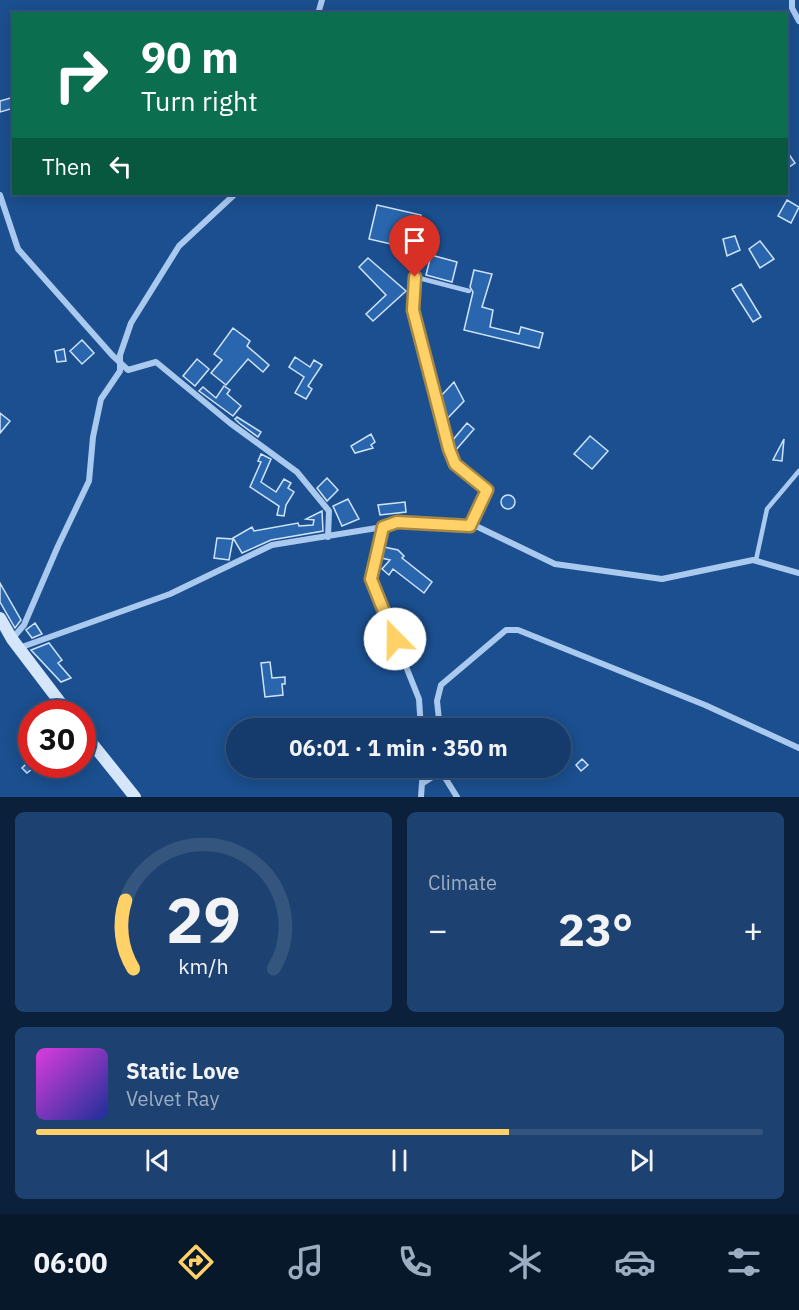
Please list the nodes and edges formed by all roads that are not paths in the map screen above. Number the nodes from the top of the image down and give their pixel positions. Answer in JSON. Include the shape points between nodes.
{"nodes":[{"id":1,"x":792,"y":0,"type":"edge"},
{"id":2,"x":799,"y":21,"type":"edge"},
{"id":3,"x":0,"y":195,"type":"edge"},
{"id":4,"x":234,"y":195,"type":"edge"},
{"id":5,"x":469,"y":291,"type":"dead end"},
{"id":6,"x":120,"y":362,"type":"junction"},
{"id":7,"x":799,"y":471,"type":"edge"},
{"id":8,"x":470,"y":526,"type":"junction"},
{"id":9,"x":383,"y":527,"type":"junction"},
{"id":10,"x":328,"y":537,"type":"junction"},
{"id":11,"x":756,"y":560,"type":"junction"},
{"id":12,"x":799,"y":573,"type":"edge"},
{"id":13,"x":0,"y":618,"type":"edge"},
{"id":14,"x":11,"y":642,"type":"edge"},
{"id":15,"x":58,"y":700,"type":"edge"},
{"id":16,"x":420,"y":718,"type":"edge"},
{"id":17,"x":439,"y":718,"type":"edge"},
{"id":18,"x":96,"y":748,"type":"edge"},
{"id":19,"x":799,"y":748,"type":"edge"},
{"id":20,"x":423,"y":778,"type":"edge"},
{"id":21,"x":430,"y":778,"type":"edge"},
{"id":22,"x":445,"y":778,"type":"edge"},
{"id":23,"x":423,"y":783,"type":"junction"},
{"id":24,"x":135,"y":797,"type":"edge"},
{"id":25,"x":421,"y":797,"type":"edge"},
{"id":26,"x":457,"y":797,"type":"edge"}],
"edges":[{"from":1,"to":2,"type":"street"},
{"from":3,"to":6,"type":"street","via":[[18,249]]},
{"from":4,"to":6,"type":"street","via":[[179,246],[131,323]]},
{"from":5,"to":8,"type":"lane","via":[[415,277],[413,310],[455,464],[487,490]]},
{"from":6,"to":10,"type":"street","via":[[128,370],[156,362],[297,472],[329,510]]},
{"from":6,"to":14,"type":"street","via":[[120,371],[101,399],[89,481],[24,626]]},
{"from":7,"to":11,"type":"lane","via":[[767,509]]},
{"from":8,"to":9,"type":"street","via":[[397,522]]},
{"from":8,"to":11,"type":"street","via":[[555,564],[662,579]]},
{"from":9,"to":10,"type":"street"},
{"from":9,"to":16,"type":"street","via":[[371,579],[419,699]]},
{"from":10,"to":14,"type":"street","via":[[272,545],[170,594]]},
{"from":11,"to":12,"type":"street"},
{"from":13,"to":14,"type":"main road"},
{"from":14,"to":15,"type":"main road"},
{"from":17,"to":19,"type":"street","via":[[441,685],[506,630],[518,630],[705,705]]},
{"from":18,"to":24,"type":"main road"},
{"from":20,"to":23,"type":"street"},
{"from":21,"to":23,"type":"street"},
{"from":22,"to":26,"type":"street"},
{"from":23,"to":25,"type":"street"}]}
